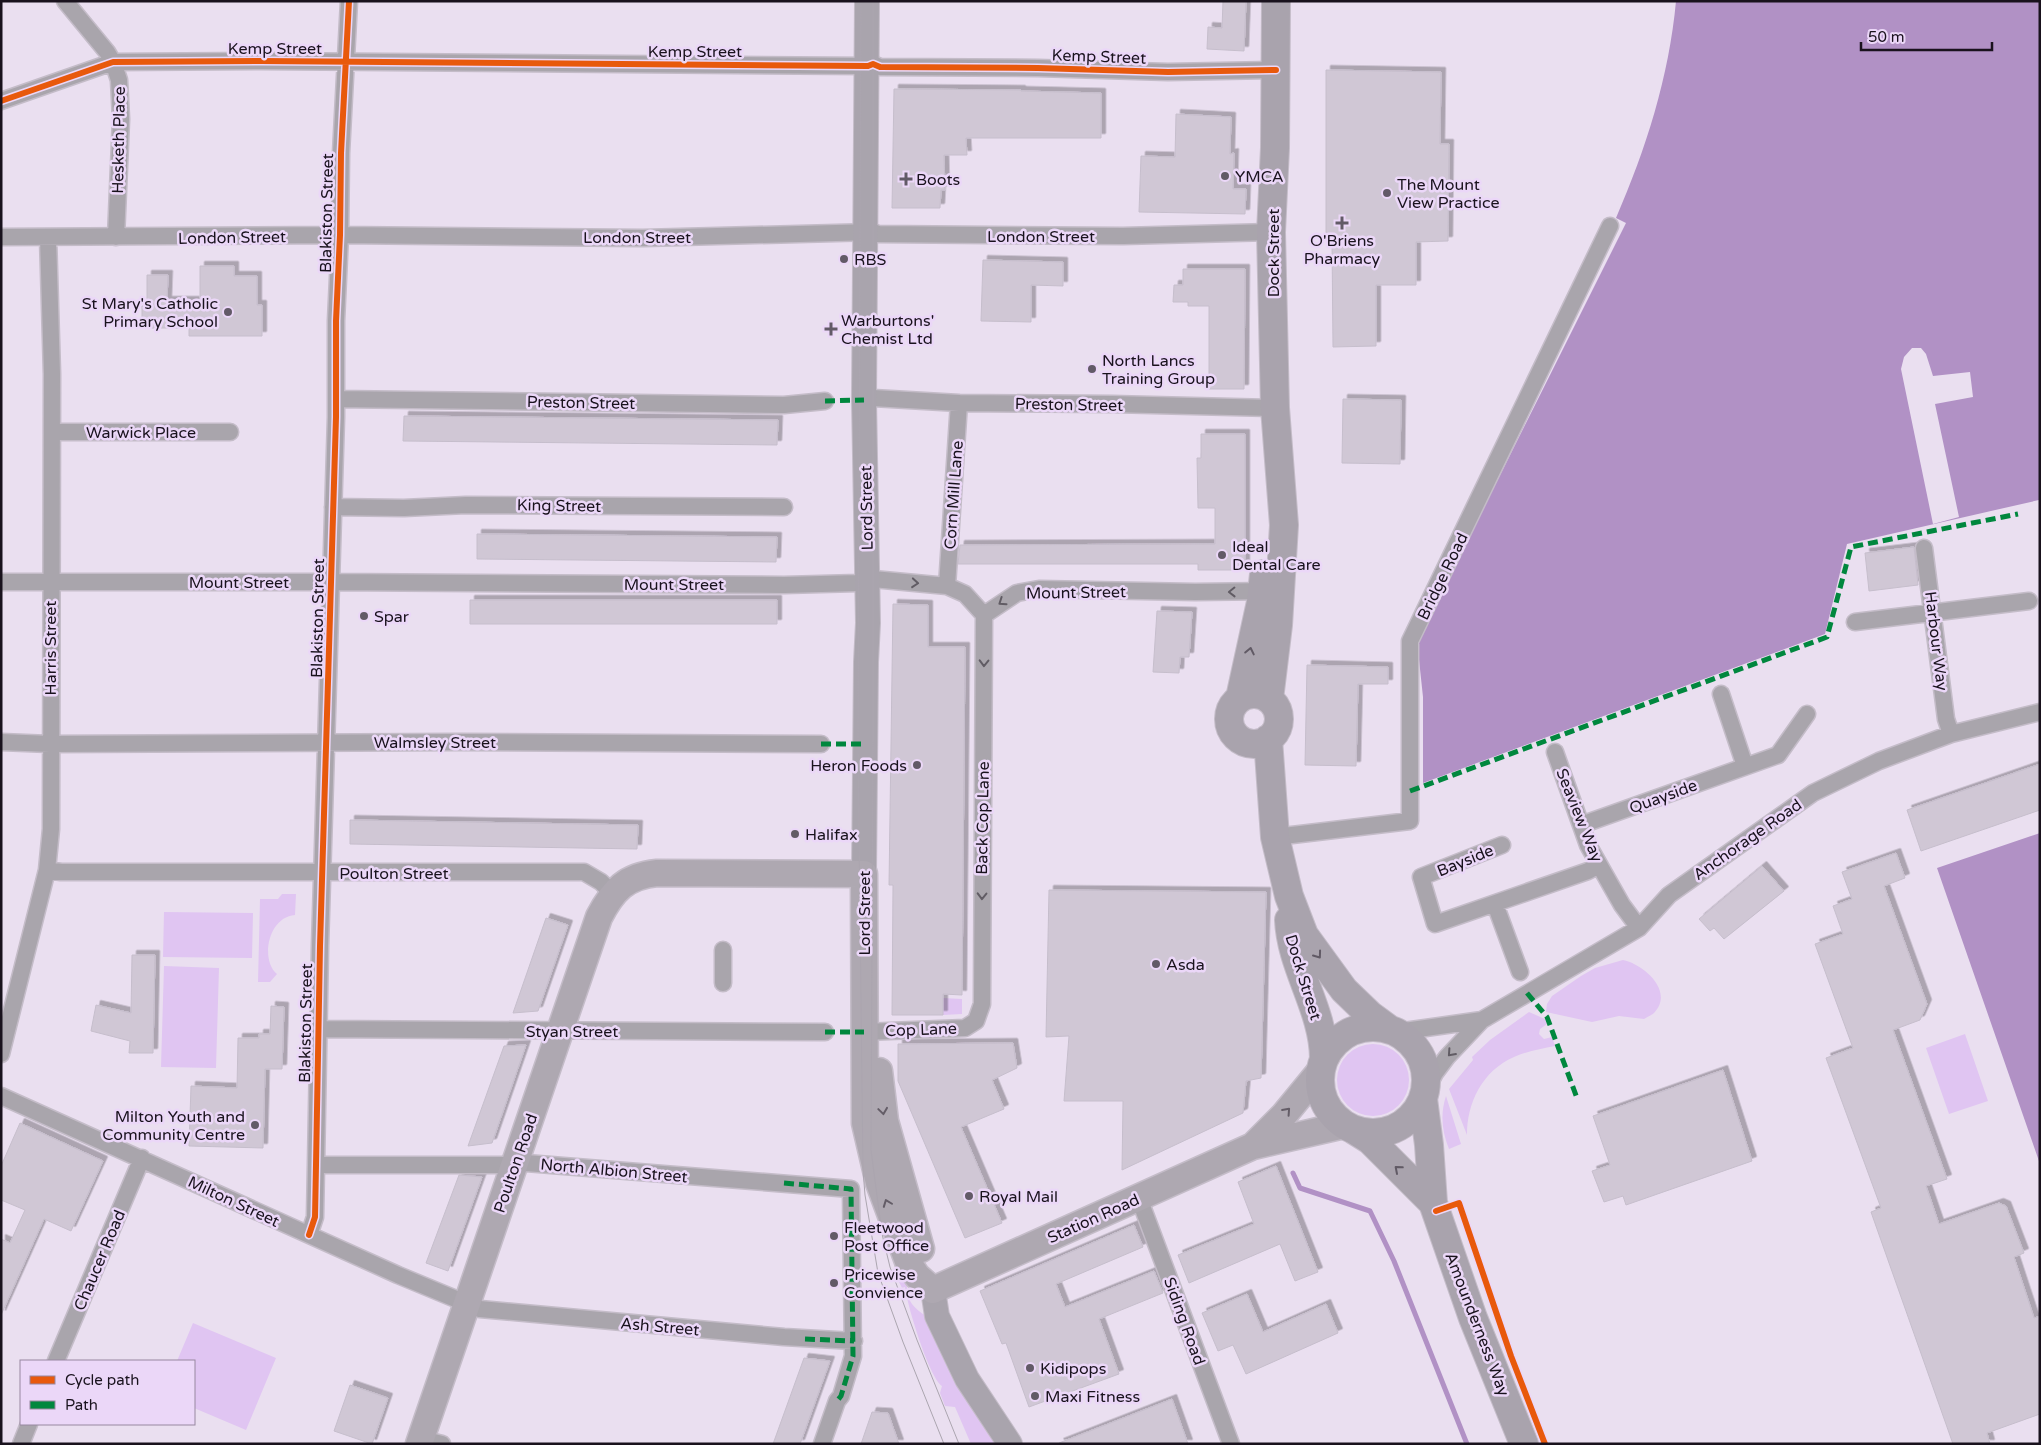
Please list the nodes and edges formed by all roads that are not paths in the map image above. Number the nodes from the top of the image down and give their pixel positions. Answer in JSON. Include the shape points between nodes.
{"nodes":[{"id":1,"x":65,"y":1,"type":"edge"},
{"id":2,"x":349,"y":1,"type":"edge"},
{"id":3,"x":867,"y":1,"type":"edge"},
{"id":4,"x":1276,"y":1,"type":"edge"},
{"id":5,"x":113,"y":62,"type":"junction"},
{"id":6,"x":346,"y":62,"type":"junction"},
{"id":7,"x":868,"y":66,"type":"junction"},
{"id":8,"x":1276,"y":70,"type":"junction"},
{"id":9,"x":1,"y":101,"type":"edge"},
{"id":10,"x":1610,"y":226,"type":"dead end"},
{"id":11,"x":1271,"y":232,"type":"junction"},
{"id":12,"x":864,"y":234,"type":"junction"},
{"id":13,"x":340,"y":235,"type":"junction"},
{"id":14,"x":1,"y":237,"type":"edge"},
{"id":15,"x":48,"y":237,"type":"junction"},
{"id":16,"x":116,"y":237,"type":"junction"},
{"id":17,"x":336,"y":399,"type":"junction"},
{"id":18,"x":864,"y":400,"type":"junction"},
{"id":19,"x":825,"y":401,"type":"dead end"},
{"id":20,"x":959,"y":403,"type":"junction"},
{"id":21,"x":1275,"y":408,"type":"junction"},
{"id":22,"x":52,"y":432,"type":"junction"},
{"id":23,"x":230,"y":432,"type":"dead end"},
{"id":24,"x":333,"y":507,"type":"junction"},
{"id":25,"x":784,"y":508,"type":"dead end"},
{"id":26,"x":1924,"y":548,"type":"dead end"},
{"id":27,"x":867,"y":581,"type":"junction"},
{"id":28,"x":1,"y":582,"type":"edge"},
{"id":29,"x":50,"y":582,"type":"junction"},
{"id":30,"x":331,"y":582,"type":"junction"},
{"id":31,"x":947,"y":586,"type":"junction"},
{"id":32,"x":1272,"y":591,"type":"junction"},
{"id":33,"x":2029,"y":601,"type":"dead end"},
{"id":34,"x":1933,"y":612,"type":"junction"},
{"id":35,"x":984,"y":615,"type":"junction"},
{"id":36,"x":1854,"y":622,"type":"dead end"},
{"id":37,"x":1721,"y":694,"type":"dead end"},
{"id":38,"x":1240,"y":698,"type":"junction"},
{"id":39,"x":1270,"y":699,"type":"junction"},
{"id":40,"x":2040,"y":712,"type":"edge"},
{"id":41,"x":1807,"y":714,"type":"dead end"},
{"id":42,"x":1951,"y":734,"type":"junction"},
{"id":43,"x":1256,"y":740,"type":"junction"},
{"id":44,"x":1,"y":742,"type":"edge"},
{"id":45,"x":327,"y":743,"type":"junction"},
{"id":46,"x":50,"y":744,"type":"junction"},
{"id":47,"x":821,"y":744,"type":"dead end"},
{"id":48,"x":1555,"y":752,"type":"dead end"},
{"id":49,"x":1745,"y":766,"type":"junction"},
{"id":50,"x":1274,"y":825,"type":"junction"},
{"id":51,"x":1581,"y":825,"type":"junction"},
{"id":52,"x":1502,"y":845,"type":"dead end"},
{"id":53,"x":1599,"y":865,"type":"junction"},
{"id":54,"x":46,"y":870,"type":"junction"},
{"id":55,"x":323,"y":873,"type":"junction"},
{"id":56,"x":864,"y":874,"type":"junction"},
{"id":57,"x":617,"y":890,"type":"junction"},
{"id":58,"x":1288,"y":896,"type":"junction"},
{"id":59,"x":1496,"y":904,"type":"junction"},
{"id":60,"x":1638,"y":928,"type":"junction"},
{"id":61,"x":723,"y":950,"type":"dead end"},
{"id":62,"x":1520,"y":972,"type":"dead end"},
{"id":63,"x":723,"y":983,"type":"dead end"},
{"id":64,"x":1482,"y":1020,"type":"junction"},
{"id":65,"x":976,"y":1021,"type":"joint"},
{"id":66,"x":869,"y":1026,"type":"junction"},
{"id":67,"x":318,"y":1029,"type":"junction"},
{"id":68,"x":560,"y":1030,"type":"junction"},
{"id":69,"x":1394,"y":1031,"type":"junction"},
{"id":70,"x":825,"y":1032,"type":"dead end"},
{"id":71,"x":1,"y":1054,"type":"edge"},
{"id":72,"x":1322,"y":1064,"type":"junction"},
{"id":73,"x":1424,"y":1094,"type":"junction"},
{"id":74,"x":1,"y":1096,"type":"edge"},
{"id":75,"x":1349,"y":1127,"type":"junction"},
{"id":76,"x":1253,"y":1146,"type":"junction"},
{"id":77,"x":142,"y":1158,"type":"junction"},
{"id":78,"x":316,"y":1165,"type":"junction"},
{"id":79,"x":515,"y":1165,"type":"junction"},
{"id":80,"x":1139,"y":1198,"type":"junction"},
{"id":81,"x":1433,"y":1203,"type":"junction"},
{"id":82,"x":309,"y":1235,"type":"junction"},
{"id":83,"x":933,"y":1290,"type":"junction"},
{"id":84,"x":467,"y":1305,"type":"junction"},
{"id":85,"x":854,"y":1341,"type":"junction"},
{"id":86,"x":56,"y":1360,"type":"edge"},
{"id":87,"x":30,"y":1425,"type":"edge"},
{"id":88,"x":428,"y":1442,"type":"edge"},
{"id":89,"x":21,"y":1444,"type":"edge"},
{"id":90,"x":822,"y":1444,"type":"edge"},
{"id":91,"x":1010,"y":1444,"type":"edge"},
{"id":92,"x":1231,"y":1444,"type":"edge"},
{"id":93,"x":1524,"y":1444,"type":"edge"}],
"edges":[{"from":1,"to":5,"type":"street","name":"Hesketh Place"},
{"from":2,"to":6,"type":"street","name":"Blakiston Street"},
{"from":3,"to":7,"type":"street","name":"Lord Street"},
{"from":4,"to":8,"type":"highway","name":"Dock Street"},
{"from":5,"to":6,"type":"street","name":"Kemp Street"},
{"from":5,"to":9,"type":"street","name":"Kemp Street"},
{"from":5,"to":16,"type":"street","name":"Hesketh Place","via":[[121,96]]},
{"from":6,"to":7,"type":"street","name":"Kemp Street"},
{"from":6,"to":13,"type":"street","name":"Blakiston Street"},
{"from":7,"to":8,"type":"street","name":"Kemp Street","via":[[1168,72]]},
{"from":7,"to":12,"type":"street","name":"Lord Street"},
{"from":8,"to":11,"type":"highway","name":"Dock Street"},
{"from":10,"to":50,"type":"street","name":"Bridge Road","via":[[1410,641],[1410,821]]},
{"from":11,"to":12,"type":"street","name":"London Street","via":[[1123,236]]},
{"from":11,"to":21,"type":"highway","name":"Dock Street"},
{"from":12,"to":13,"type":"street","name":"London Street","via":[[642,238]]},
{"from":12,"to":18,"type":"street","name":"Lord Street"},
{"from":13,"to":16,"type":"street","name":"London Street"},
{"from":13,"to":17,"type":"street","name":"Blakiston Street"},
{"from":14,"to":15,"type":"street","name":"London Street"},
{"from":15,"to":16,"type":"street","name":"London Street"},
{"from":15,"to":22,"type":"street","name":"Harris Street"},
{"from":17,"to":19,"type":"street","name":"Preston Street","via":[[784,405]]},
{"from":17,"to":24,"type":"street","name":"Blakiston Street"},
{"from":18,"to":20,"type":"street","name":"Preston Street"},
{"from":18,"to":27,"type":"street","name":"Lord Street"},
{"from":20,"to":21,"type":"street","name":"Preston Street"},
{"from":20,"to":31,"type":"street","name":"Corn Mill Lane"},
{"from":21,"to":32,"type":"highway","name":"Dock Street","via":[[1279,474],[1266,543]]},
{"from":22,"to":23,"type":"street","name":"Warwick Place"},
{"from":22,"to":29,"type":"street","name":"Harris Street"},
{"from":24,"to":25,"type":"street","name":"King Street"},
{"from":24,"to":30,"type":"street","name":"Blakiston Street"},
{"from":26,"to":34,"type":"street","name":"Harbour Way"},
{"from":27,"to":30,"type":"street","name":"Mount Street","via":[[784,585]]},
{"from":27,"to":31,"type":"street","name":"Mount Street","one_way":true},
{"from":27,"to":56,"type":"street","name":"Lord Street"},
{"from":28,"to":29,"type":"street","name":"Mount Street"},
{"from":29,"to":30,"type":"street","name":"Mount Street"},
{"from":29,"to":46,"type":"street","name":"Harris Street"},
{"from":30,"to":45,"type":"street","name":"Blakiston Street"},
{"from":31,"to":35,"type":"street","name":"Mount Street","via":[[965,594]]},
{"from":32,"to":35,"type":"street","name":"Mount Street","one_way":true,"via":[[1039,589],[1017,593]]},
{"from":38,"to":32,"type":"highway","name":"Dock Street","one_way":true},
{"from":32,"to":39,"type":"highway","name":"Dock Street"},
{"from":33,"to":34,"type":"street"},
{"from":34,"to":36,"type":"street"},
{"from":34,"to":42,"type":"street","name":"Harbour Way","via":[[1946,719]]},
{"from":35,"to":65,"type":"street","name":"Back Cop Lane","one_way":true,"via":[[982,1004]]},
{"from":37,"to":49,"type":"street"},
{"from":38,"to":39,"type":"highway","via":[[1254,694]]},
{"from":38,"to":43,"type":"highway","via":[[1231,709],[1230,722],[1234,733]]},
{"from":39,"to":43,"type":"highway","via":[[1279,719],[1276,731]]},
{"from":40,"to":42,"type":"street","name":"Anchorage Road"},
{"from":41,"to":49,"type":"street","name":"Quayside","via":[[1778,755]]},
{"from":42,"to":60,"type":"street","name":"Anchorage Road","via":[[1879,761],[1813,792],[1669,895]]},
{"from":43,"to":50,"type":"highway","name":"Dock Street"},
{"from":44,"to":46,"type":"street","name":"Walmsley Street"},
{"from":45,"to":46,"type":"street","name":"Walmsley Street"},
{"from":45,"to":47,"type":"street","name":"Walmsley Street"},
{"from":45,"to":55,"type":"street","name":"Blakiston Street"},
{"from":46,"to":54,"type":"street","name":"Harris Street","via":[[50,829]]},
{"from":48,"to":51,"type":"street","name":"Seaview Way"},
{"from":49,"to":51,"type":"street","name":"Quayside"},
{"from":50,"to":58,"type":"highway","name":"Dock Street"},
{"from":51,"to":53,"type":"street","name":"Seaview Way"},
{"from":52,"to":59,"type":"street","name":"Bayside","via":[[1421,877],[1436,924]]},
{"from":53,"to":59,"type":"street","name":"Bayside"},
{"from":53,"to":60,"type":"street","name":"Seaview Way"},
{"from":54,"to":55,"type":"street","name":"Poulton Street"},
{"from":54,"to":71,"type":"street","name":"Harris Street"},
{"from":55,"to":57,"type":"street","name":"Poulton Street","via":[[584,872]]},
{"from":55,"to":67,"type":"street","name":"Blakiston Street"},
{"from":56,"to":57,"type":"main road","via":[[640,874]]},
{"from":56,"to":66,"type":"main road","name":"Lord Street"},
{"from":57,"to":68,"type":"main road","name":"Poulton Road","via":[[599,916]]},
{"from":58,"to":69,"type":"highway","name":"Dock Street","one_way":true,"via":[[1304,934],[1344,990],[1363,1009]]},
{"from":58,"to":72,"type":"highway","name":"Dock Street","via":[[1290,936],[1319,1024]]},
{"from":59,"to":62,"type":"street"},
{"from":60,"to":64,"type":"street","name":"Anchorage Road"},
{"from":61,"to":63,"type":"street"},
{"from":64,"to":69,"type":"street","name":"Anchorage Road"},
{"from":64,"to":73,"type":"street","name":"Anchorage Road","one_way":true,"via":[[1447,1057]]},
{"from":65,"to":66,"type":"street","name":"Cop Lane","via":[[965,1028]]},
{"from":66,"to":83,"type":"main road","name":"Lord Street","via":[[865,1123],[874,1164],[909,1264]]},
{"from":67,"to":68,"type":"street","name":"Styan Street"},
{"from":67,"to":78,"type":"street","name":"Blakiston Street"},
{"from":68,"to":70,"type":"street","name":"Styan Street"},
{"from":68,"to":79,"type":"main road","name":"Poulton Road"},
{"from":69,"to":72,"type":"highway","via":[[1370,1026],[1356,1029],[1330,1048]]},
{"from":69,"to":73,"type":"highway","via":[[1409,1040],[1418,1052],[1427,1081]]},
{"from":72,"to":75,"type":"highway","via":[[1320,1085],[1323,1100],[1331,1113]]},
{"from":76,"to":72,"type":"main road","name":"Station Road","one_way":true,"via":[[1294,1103]]},
{"from":73,"to":75,"type":"highway","via":[[1414,1114],[1401,1126],[1375,1133]]},
{"from":73,"to":81,"type":"highway","name":"Amounderness Way"},
{"from":74,"to":77,"type":"street","name":"Milton Street"},
{"from":75,"to":76,"type":"main road","name":"Station Road"},
{"from":81,"to":75,"type":"highway","name":"Amounderness Way","one_way":true,"via":[[1370,1140]]},
{"from":76,"to":80,"type":"main road","name":"Station Road"},
{"from":77,"to":82,"type":"street","name":"Milton Street"},
{"from":77,"to":86,"type":"street","name":"Chaucer Road"},
{"from":78,"to":79,"type":"street","name":"North Albion Street"},
{"from":78,"to":82,"type":"street","name":"Blakiston Street","via":[[315,1217]]},
{"from":79,"to":84,"type":"main road","name":"Poulton Road"},
{"from":79,"to":85,"type":"street","name":"North Albion Street","via":[[526,1163],[851,1189]]},
{"from":80,"to":83,"type":"main road","name":"Station Road"},
{"from":80,"to":92,"type":"street","name":"Siding Road"},
{"from":81,"to":93,"type":"highway","name":"Amounderness Way"},
{"from":82,"to":84,"type":"street","name":"Milton Street"},
{"from":83,"to":91,"type":"street","via":[[937,1316],[967,1379]]},
{"from":84,"to":85,"type":"street","name":"Ash Street","via":[[545,1316]]},
{"from":84,"to":88,"type":"main road","name":"Poulton Road"},
{"from":85,"to":90,"type":"street","via":[[842,1396],[837,1401]]},
{"from":87,"to":89,"type":"street"}]}
